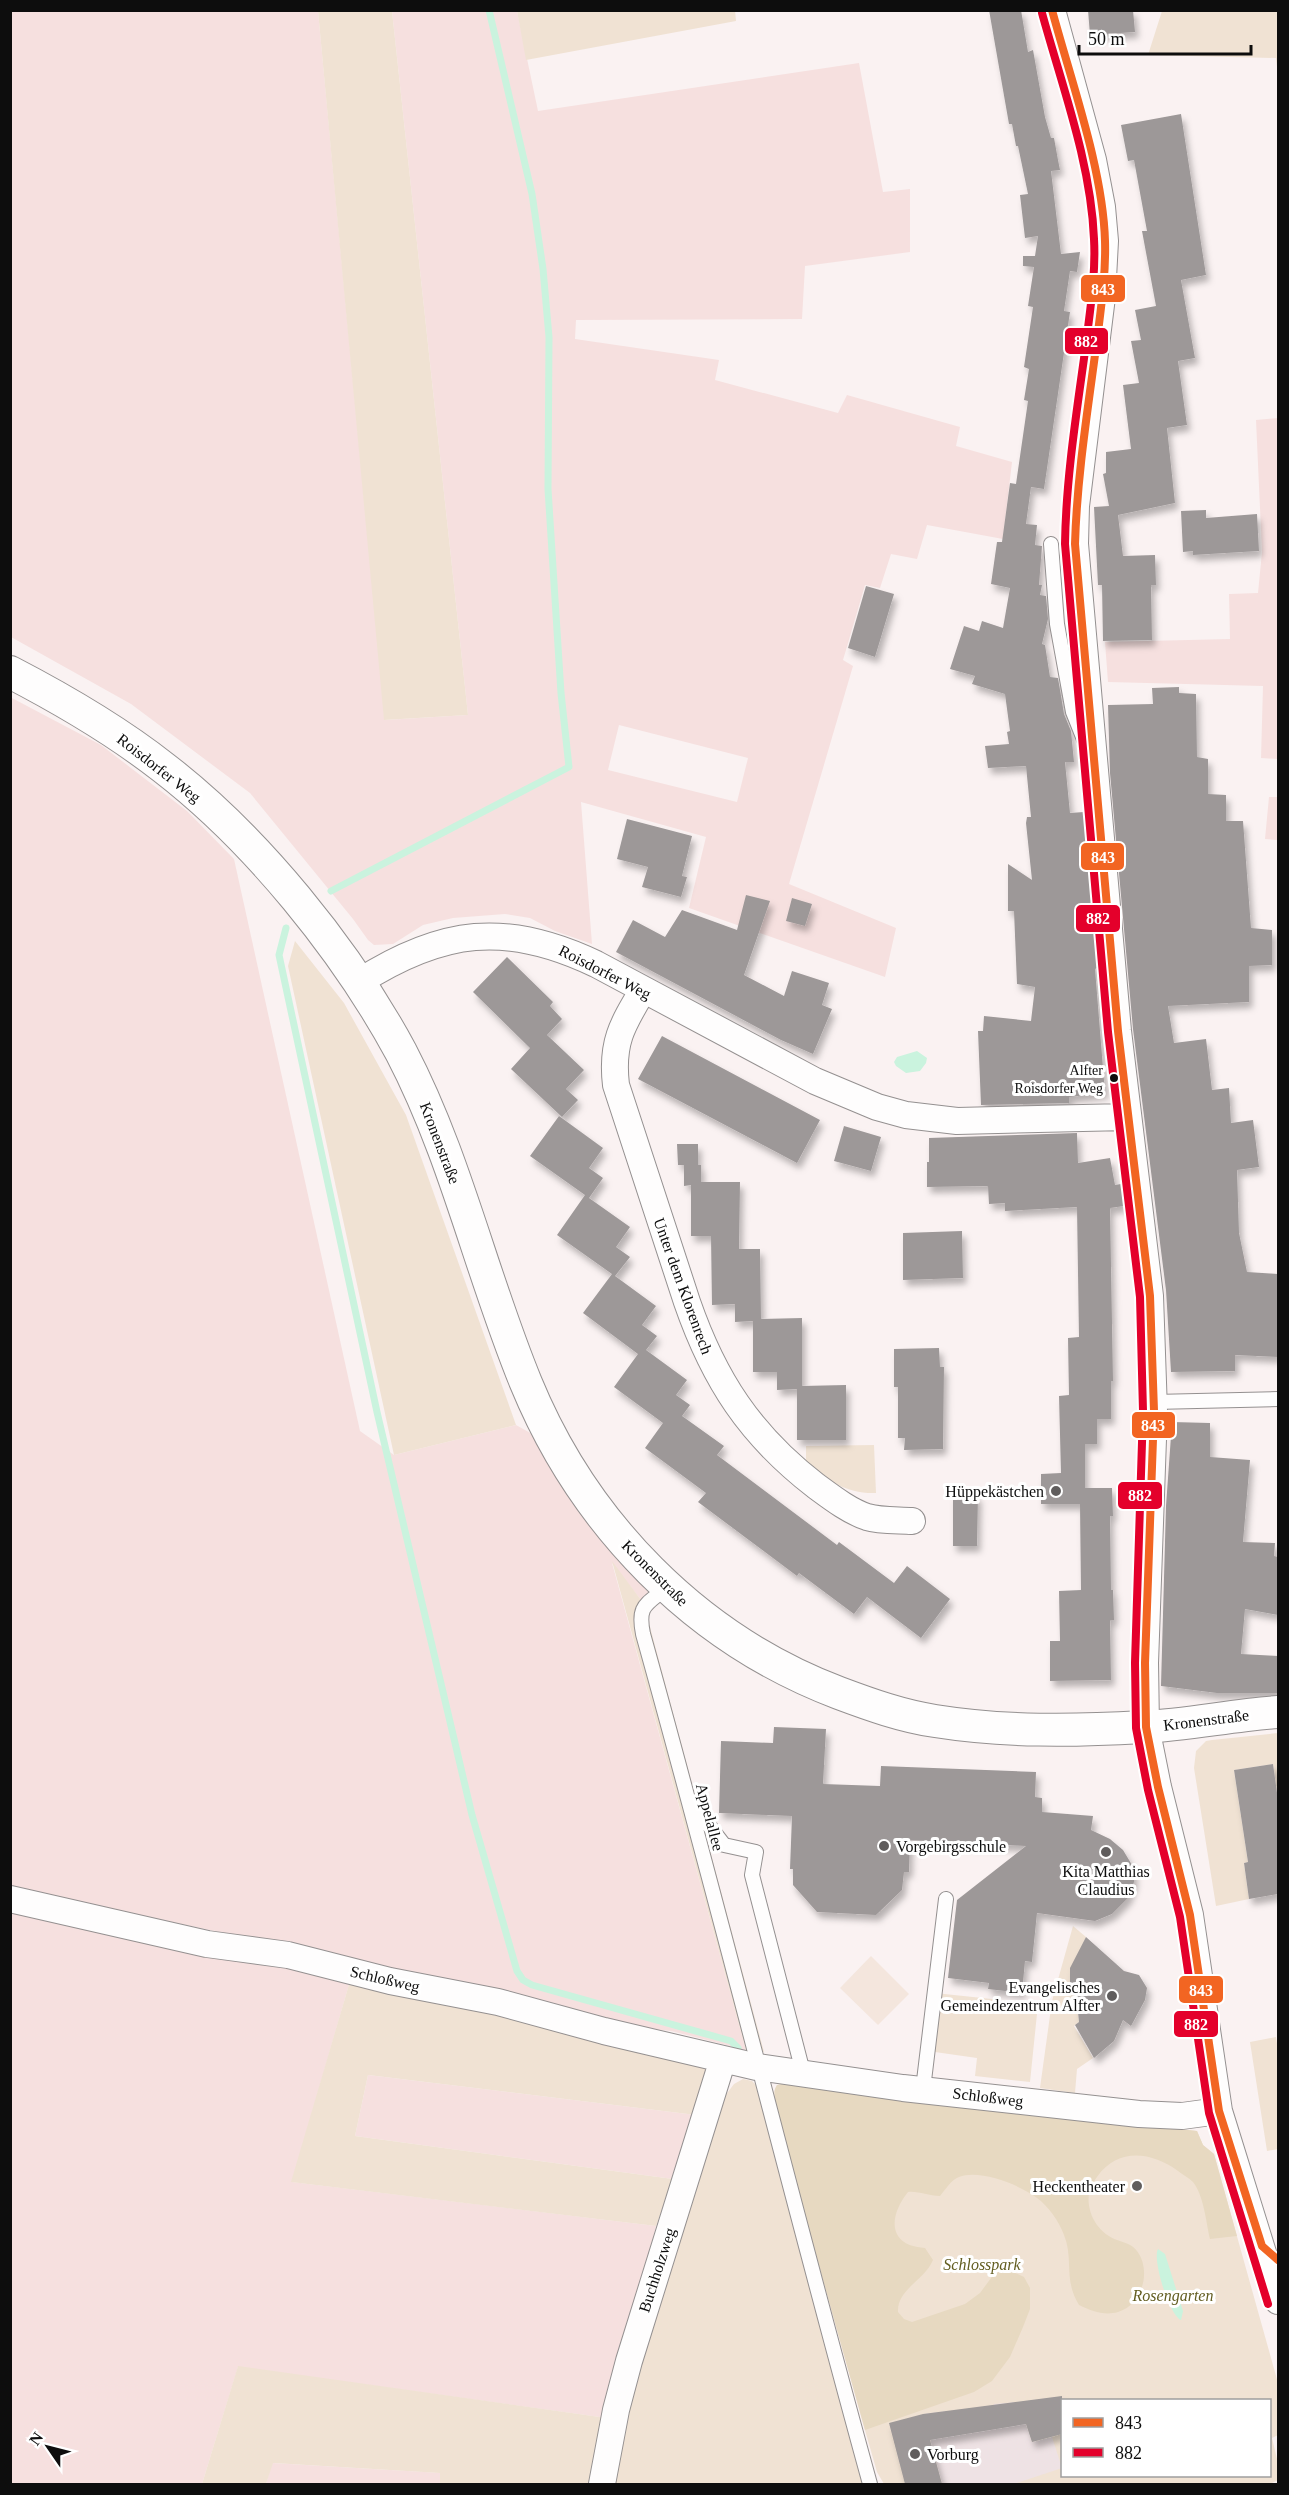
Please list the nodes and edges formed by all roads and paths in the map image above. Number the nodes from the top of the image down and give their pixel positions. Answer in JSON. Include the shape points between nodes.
{"nodes":[{"id":1,"x":1052,"y":10,"type":"edge"},
{"id":2,"x":1051,"y":544,"type":"dead end"},
{"id":3,"x":10,"y":672,"type":"edge"},
{"id":4,"x":1094,"y":766,"type":"junction"},
{"id":5,"x":359,"y":982,"type":"junction"},
{"id":6,"x":643,"y":990,"type":"junction"},
{"id":7,"x":1127,"y":1117,"type":"junction"},
{"id":8,"x":1278,"y":1400,"type":"edge"},
{"id":9,"x":1154,"y":1402,"type":"junction"},
{"id":10,"x":912,"y":1521,"type":"dead end"},
{"id":11,"x":667,"y":1587,"type":"junction"},
{"id":12,"x":1278,"y":1712,"type":"edge"},
{"id":13,"x":1146,"y":1727,"type":"junction"},
{"id":14,"x":689,"y":1800,"type":"junction"},
{"id":15,"x":10,"y":1899,"type":"edge"},
{"id":16,"x":946,"y":1899,"type":"dead end"},
{"id":17,"x":723,"y":2059,"type":"junction"},
{"id":18,"x":757,"y":2067,"type":"junction"},
{"id":19,"x":803,"y":2072,"type":"junction"},
{"id":20,"x":923,"y":2090,"type":"junction"},
{"id":21,"x":1219,"y":2111,"type":"junction"},
{"id":22,"x":1270,"y":2253,"type":"edge"},
{"id":23,"x":1278,"y":2301,"type":"edge"},
{"id":24,"x":602,"y":2484,"type":"edge"},
{"id":25,"x":870,"y":2484,"type":"edge"}],
"edges":[{"from":1,"to":4,"type":"street","via":[[1093,160],[1105,242],[1075,524]]},
{"from":2,"to":4,"type":"lane","via":[[1057,624],[1073,712]]},
{"from":3,"to":5,"type":"street","name":"Roisdorfer Weg","via":[[107,728],[183,783],[255,852]]},
{"from":4,"to":7,"type":"street"},
{"from":5,"to":6,"type":"street","name":"Roisdorfer Weg","via":[[395,961],[437,944],[500,936],[565,950]]},
{"from":5,"to":11,"type":"street","name":"Kronenstraße","via":[[427,1106],[506,1331],[543,1423],[600,1513]]},
{"from":6,"to":7,"type":"street","name":"Roisdorfer Weg","via":[[815,1081],[862,1103],[894,1112],[957,1121]]},
{"from":6,"to":10,"type":"street","name":"Unter dem Klorenrech","via":[[620,1028],[615,1045],[616,1085],[690,1311],[712,1366],[758,1434],[808,1479],[867,1517]]},
{"from":7,"to":9,"type":"street","via":[[1146,1249]]},
{"from":8,"to":9,"type":"lane"},
{"from":9,"to":13,"type":"street"},
{"from":11,"to":13,"type":"street","name":"Kronenstraße","via":[[708,1621],[757,1653],[828,1689],[894,1712],[935,1721],[1019,1730]]},
{"from":11,"to":14,"type":"lane","name":"Appelallee","via":[[643,1607],[640,1621]]},
{"from":12,"to":13,"type":"street","name":"Kronenstraße"},
{"from":13,"to":21,"type":"street","via":[[1190,1915]]},
{"from":14,"to":18,"type":"lane","name":"Appelallee"},
{"from":14,"to":19,"type":"lane","via":[[724,1845],[756,1852],[752,1875]]},
{"from":15,"to":17,"type":"street","name":"Schloßweg","via":[[207,1944],[288,1955],[390,1981],[498,2002]]},
{"from":16,"to":20,"type":"lane"},
{"from":17,"to":18,"type":"street","name":"Schloßweg"},
{"from":17,"to":24,"type":"street","name":"Buchholzweg","via":[[629,2361]]},
{"from":18,"to":19,"type":"street","name":"Schloßweg"},
{"from":18,"to":25,"type":"lane"},
{"from":19,"to":20,"type":"street","name":"Schloßweg"},
{"from":20,"to":21,"type":"street","name":"Schloßweg","via":[[1167,2116]]},
{"from":21,"to":22,"type":"street"},
{"from":22,"to":23,"type":"street"}]}
